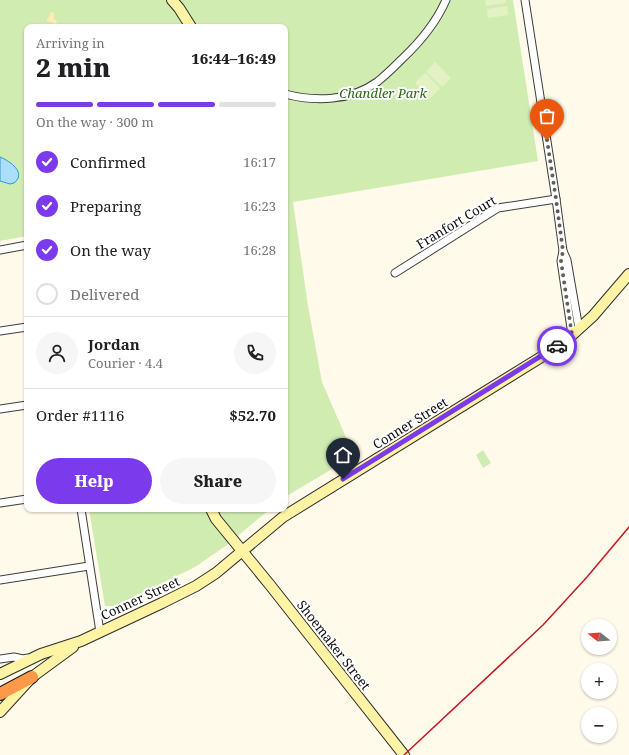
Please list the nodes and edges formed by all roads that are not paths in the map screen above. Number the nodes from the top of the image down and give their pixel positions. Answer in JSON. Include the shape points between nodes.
{"nodes":[{"id":1,"x":172,"y":0,"type":"edge"},
{"id":2,"x":446,"y":0,"type":"edge"},
{"id":3,"x":525,"y":0,"type":"edge"},
{"id":4,"x":189,"y":24,"type":"edge"},
{"id":5,"x":288,"y":95,"type":"edge"},
{"id":6,"x":556,"y":199,"type":"junction"},
{"id":7,"x":24,"y":246,"type":"edge"},
{"id":8,"x":0,"y":250,"type":"edge"},
{"id":9,"x":395,"y":273,"type":"dead end"},
{"id":10,"x":629,"y":274,"type":"edge"},
{"id":11,"x":24,"y":327,"type":"edge"},
{"id":12,"x":0,"y":331,"type":"edge"},
{"id":13,"x":576,"y":332,"type":"junction"},
{"id":14,"x":24,"y":405,"type":"edge"},
{"id":15,"x":0,"y":409,"type":"edge"},
{"id":16,"x":24,"y":499,"type":"edge"},
{"id":17,"x":0,"y":503,"type":"edge"},
{"id":18,"x":81,"y":512,"type":"edge"},
{"id":19,"x":212,"y":512,"type":"edge"},
{"id":20,"x":243,"y":551,"type":"junction"},
{"id":21,"x":90,"y":566,"type":"junction"},
{"id":22,"x":0,"y":580,"type":"edge"},
{"id":23,"x":100,"y":632,"type":"junction"},
{"id":24,"x":81,"y":641,"type":"junction"},
{"id":25,"x":42,"y":654,"type":"junction"},
{"id":26,"x":0,"y":659,"type":"edge"},
{"id":27,"x":0,"y":674,"type":"edge"},
{"id":28,"x":32,"y":677,"type":"junction"},
{"id":29,"x":0,"y":694,"type":"edge"},
{"id":30,"x":0,"y":712,"type":"edge"},
{"id":31,"x":404,"y":755,"type":"edge"}],
"edges":[{"from":1,"to":4,"type":"main road"},
{"from":2,"to":5,"type":"street","via":[[438,16],[413,49],[383,77],[368,87],[345,96],[304,98]]},
{"from":3,"to":6,"type":"street"},
{"from":6,"to":9,"type":"street","name":"Franfort Court","via":[[498,208]]},
{"from":6,"to":13,"type":"street"},
{"from":7,"to":8,"type":"street"},
{"from":10,"to":13,"type":"main road","name":"Conner Street"},
{"from":11,"to":12,"type":"street"},
{"from":13,"to":20,"type":"main road","name":"Conner Street","via":[[551,351],[288,513]]},
{"from":14,"to":15,"type":"street"},
{"from":16,"to":17,"type":"street"},
{"from":18,"to":21,"type":"street"},
{"from":19,"to":20,"type":"main road","name":"Shoemaker Street"},
{"from":20,"to":23,"type":"main road","name":"Conner Street","via":[[196,586]]},
{"from":20,"to":31,"type":"main road","name":"Shoemaker Street"},
{"from":21,"to":22,"type":"street"},
{"from":21,"to":23,"type":"street"},
{"from":23,"to":24,"type":"main road","name":"Conner Street"},
{"from":24,"to":25,"type":"main road","name":"Conner Street"},
{"from":24,"to":28,"type":"main road"},
{"from":25,"to":26,"type":"street","via":[[23,659]]},
{"from":25,"to":27,"type":"main road","name":"Conner Street"},
{"from":28,"to":29,"type":"highway"},
{"from":28,"to":30,"type":"main road"}]}
